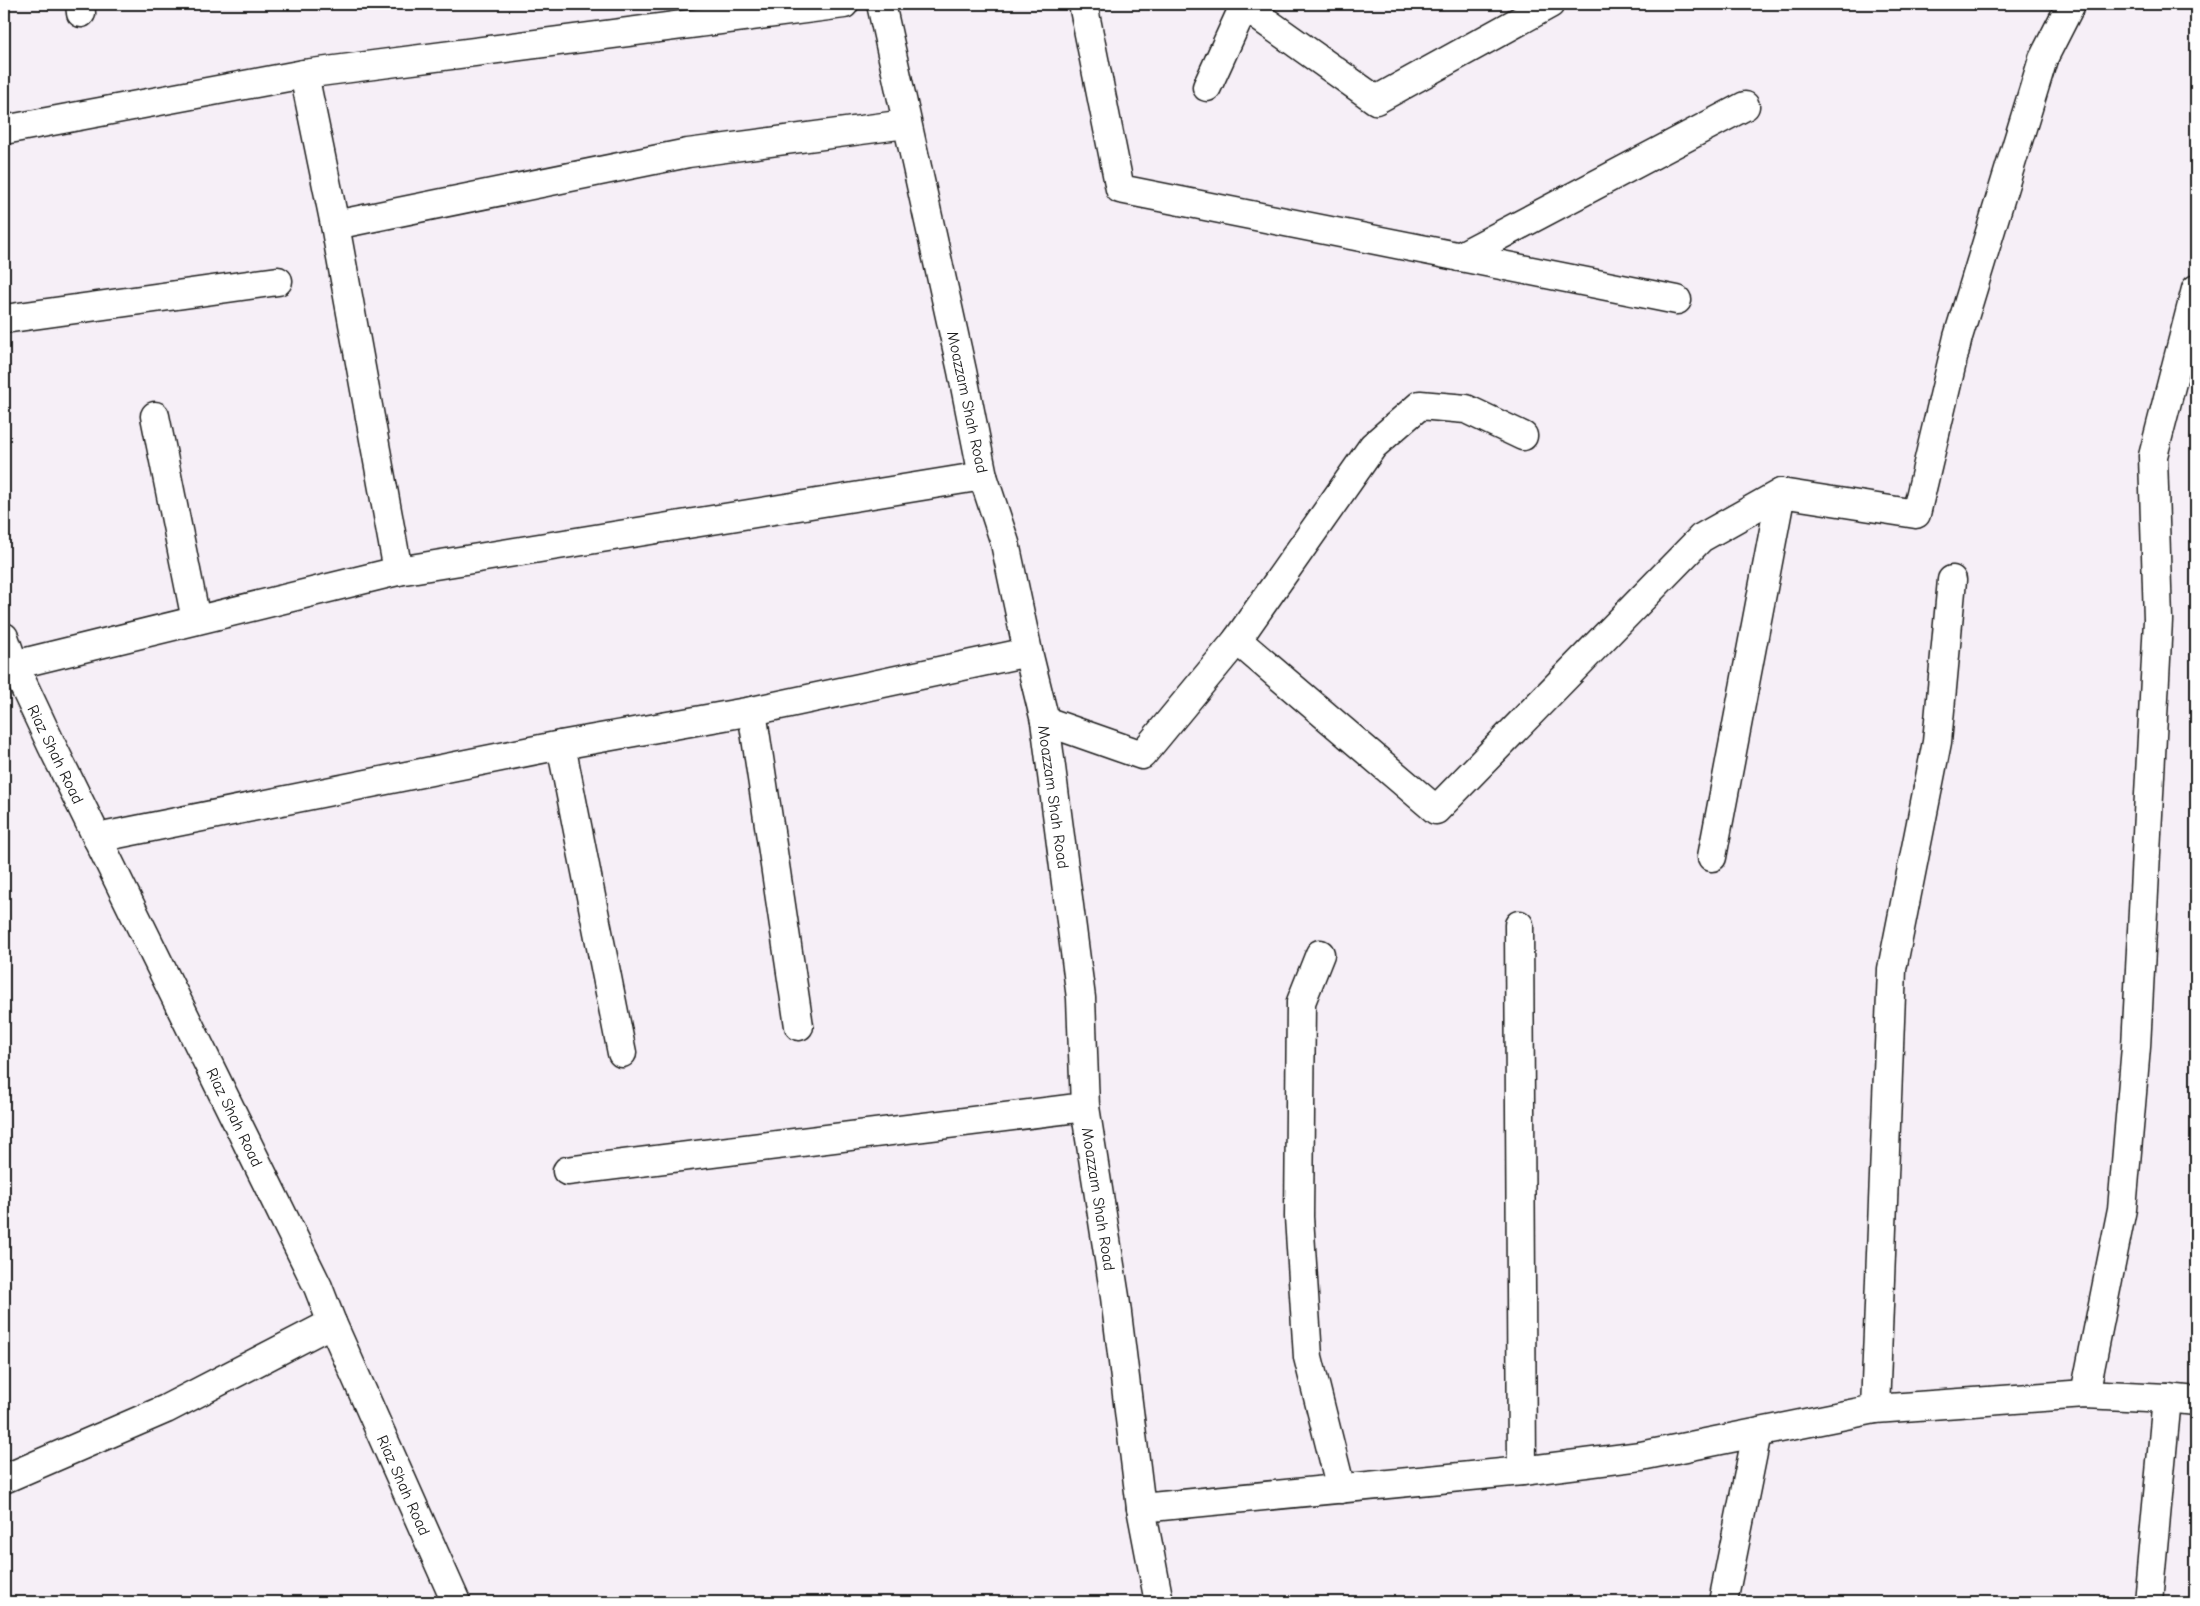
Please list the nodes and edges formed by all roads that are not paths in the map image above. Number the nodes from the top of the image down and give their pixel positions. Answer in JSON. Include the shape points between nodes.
{"nodes":[{"id":1,"x":844,"y":4,"type":"edge"},
{"id":2,"x":882,"y":4,"type":"edge"},
{"id":3,"x":1083,"y":4,"type":"edge"},
{"id":4,"x":1550,"y":4,"type":"edge"},
{"id":5,"x":2071,"y":4,"type":"edge"},
{"id":6,"x":1245,"y":5,"type":"edge"},
{"id":7,"x":304,"y":74,"type":"junction"},
{"id":8,"x":1207,"y":87,"type":"dead end"},
{"id":9,"x":1746,"y":106,"type":"dead end"},
{"id":10,"x":906,"y":124,"type":"junction"},
{"id":11,"x":4,"y":130,"type":"edge"},
{"id":12,"x":335,"y":225,"type":"junction"},
{"id":13,"x":1459,"y":257,"type":"junction"},
{"id":14,"x":278,"y":281,"type":"dead end"},
{"id":15,"x":2196,"y":289,"type":"edge"},
{"id":16,"x":1677,"y":300,"type":"dead end"},
{"id":17,"x":4,"y":318,"type":"edge"},
{"id":18,"x":155,"y":416,"type":"dead end"},
{"id":19,"x":1523,"y":436,"type":"dead end"},
{"id":20,"x":983,"y":476,"type":"junction"},
{"id":21,"x":1781,"y":493,"type":"junction"},
{"id":22,"x":398,"y":571,"type":"junction"},
{"id":23,"x":1952,"y":580,"type":"dead end"},
{"id":24,"x":196,"y":620,"type":"junction"},
{"id":25,"x":4,"y":637,"type":"edge"},
{"id":26,"x":1237,"y":640,"type":"junction"},
{"id":27,"x":1028,"y":652,"type":"junction"},
{"id":28,"x":14,"y":665,"type":"junction"},
{"id":29,"x":752,"y":711,"type":"junction"},
{"id":30,"x":1045,"y":721,"type":"junction"},
{"id":31,"x":561,"y":745,"type":"junction"},
{"id":32,"x":97,"y":838,"type":"junction"},
{"id":33,"x":1712,"y":857,"type":"dead end"},
{"id":34,"x":1519,"y":925,"type":"dead end"},
{"id":35,"x":1320,"y":954,"type":"dead end"},
{"id":36,"x":799,"y":1026,"type":"dead end"},
{"id":37,"x":622,"y":1052,"type":"dead end"},
{"id":38,"x":1085,"y":1107,"type":"junction"},
{"id":39,"x":567,"y":1171,"type":"dead end"},
{"id":40,"x":332,"y":1323,"type":"junction"},
{"id":41,"x":2086,"y":1394,"type":"junction"},
{"id":42,"x":2167,"y":1398,"type":"junction"},
{"id":43,"x":2196,"y":1401,"type":"edge"},
{"id":44,"x":1875,"y":1409,"type":"junction"},
{"id":45,"x":1757,"y":1432,"type":"junction"},
{"id":46,"x":1522,"y":1471,"type":"junction"},
{"id":47,"x":4,"y":1479,"type":"edge"},
{"id":48,"x":1341,"y":1489,"type":"junction"},
{"id":49,"x":1141,"y":1508,"type":"junction"},
{"id":50,"x":456,"y":1602,"type":"edge"},
{"id":51,"x":1159,"y":1602,"type":"edge"},
{"id":52,"x":1723,"y":1602,"type":"edge"},
{"id":53,"x":2148,"y":1602,"type":"edge"}],
"edges":[{"from":1,"to":7,"type":"street"},
{"from":2,"to":10,"type":"street","name":"Moazzam Shah Road"},
{"from":3,"to":13,"type":"street","via":[[1120,189]]},
{"from":4,"to":6,"type":"street","via":[[1376,100]]},
{"from":5,"to":21,"type":"street","via":[[2040,68],[1958,337],[1916,514]]},
{"from":6,"to":8,"type":"street"},
{"from":7,"to":11,"type":"street"},
{"from":7,"to":12,"type":"street"},
{"from":9,"to":13,"type":"street"},
{"from":10,"to":12,"type":"street","via":[[688,153]]},
{"from":10,"to":20,"type":"street","name":"Moazzam Shah Road"},
{"from":12,"to":22,"type":"street"},
{"from":13,"to":16,"type":"street"},
{"from":14,"to":17,"type":"street"},
{"from":15,"to":41,"type":"street","via":[[2153,456],[2158,620],[2136,1047],[2122,1209]]},
{"from":18,"to":24,"type":"street"},
{"from":19,"to":26,"type":"street","via":[[1466,409],[1420,405],[1373,446]]},
{"from":20,"to":22,"type":"street"},
{"from":20,"to":27,"type":"street","name":"Moazzam Shah Road","via":[[1005,542]]},
{"from":21,"to":26,"type":"street","via":[[1701,538],[1436,810]]},
{"from":21,"to":33,"type":"street"},
{"from":22,"to":24,"type":"street"},
{"from":23,"to":44,"type":"street","via":[[1937,742],[1892,969]]},
{"from":24,"to":28,"type":"street"},
{"from":25,"to":28,"type":"street","name":"Riaz Shah Road"},
{"from":26,"to":30,"type":"street","via":[[1142,755]]},
{"from":27,"to":29,"type":"street"},
{"from":27,"to":30,"type":"street","name":"Moazzam Shah Road"},
{"from":28,"to":32,"type":"street","name":"Riaz Shah Road"},
{"from":29,"to":31,"type":"street"},
{"from":29,"to":36,"type":"street"},
{"from":30,"to":38,"type":"street","name":"Moazzam Shah Road","via":[[1081,998]]},
{"from":31,"to":32,"type":"street"},
{"from":31,"to":37,"type":"street"},
{"from":32,"to":40,"type":"street","name":"Riaz Shah Road","via":[[318,1287]]},
{"from":34,"to":46,"type":"street"},
{"from":35,"to":48,"type":"street","via":[[1301,1002],[1299,1217],[1308,1357]]},
{"from":38,"to":39,"type":"street"},
{"from":38,"to":49,"type":"street","name":"Moazzam Shah Road"},
{"from":40,"to":47,"type":"street","via":[[166,1410]]},
{"from":40,"to":50,"type":"street","name":"Riaz Shah Road"},
{"from":41,"to":42,"type":"street"},
{"from":41,"to":44,"type":"street"},
{"from":42,"to":43,"type":"street"},
{"from":42,"to":53,"type":"street"},
{"from":44,"to":45,"type":"street"},
{"from":45,"to":46,"type":"street","via":[[1641,1456]]},
{"from":45,"to":52,"type":"street"},
{"from":46,"to":48,"type":"street"},
{"from":48,"to":49,"type":"street"},
{"from":49,"to":51,"type":"street","name":"Moazzam Shah Road"}]}
